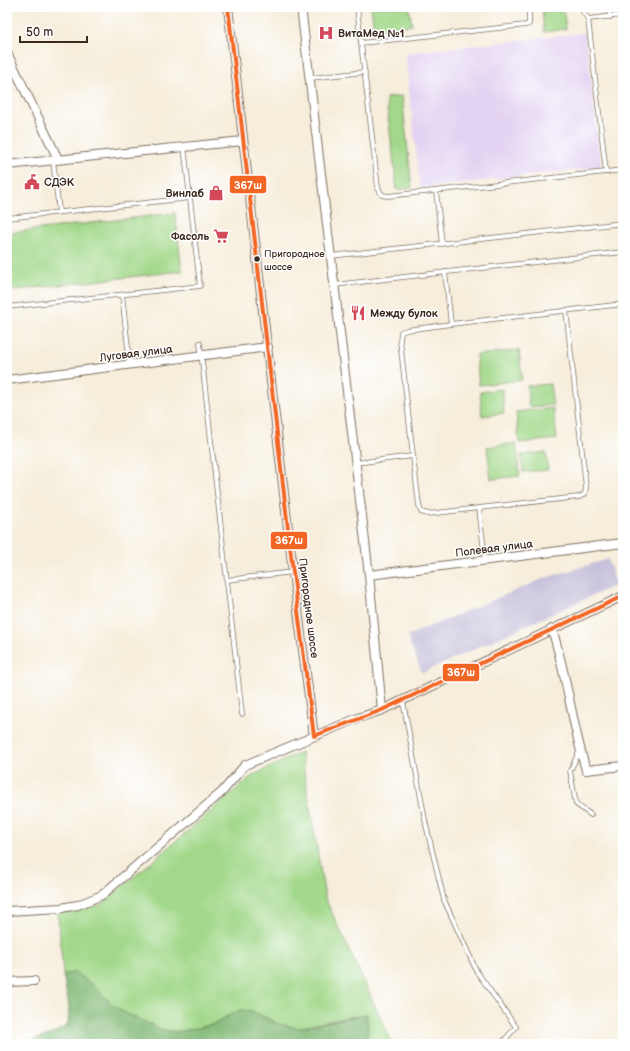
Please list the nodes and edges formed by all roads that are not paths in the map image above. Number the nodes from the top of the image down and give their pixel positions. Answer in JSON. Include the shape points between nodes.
{"nodes":[{"id":1,"x":228,"y":7,"type":"edge"},
{"id":2,"x":301,"y":7,"type":"edge"},
{"id":3,"x":357,"y":7,"type":"edge"},
{"id":4,"x":529,"y":7,"type":"edge"},
{"id":5,"x":582,"y":7,"type":"edge"},
{"id":6,"x":609,"y":7,"type":"edge"},
{"id":7,"x":623,"y":15,"type":"edge"},
{"id":8,"x":610,"y":17,"type":"junction"},
{"id":9,"x":588,"y":19,"type":"junction"},
{"id":10,"x":361,"y":44,"type":"junction"},
{"id":11,"x":7,"y":53,"type":"edge"},
{"id":12,"x":365,"y":72,"type":"junction"},
{"id":13,"x":310,"y":78,"type":"junction"},
{"id":14,"x":243,"y":141,"type":"junction"},
{"id":15,"x":184,"y":146,"type":"junction"},
{"id":16,"x":55,"y":160,"type":"junction"},
{"id":17,"x":7,"y":165,"type":"edge"},
{"id":18,"x":623,"y":170,"type":"edge"},
{"id":19,"x":606,"y":172,"type":"junction"},
{"id":20,"x":436,"y":191,"type":"junction"},
{"id":21,"x":190,"y":198,"type":"junction"},
{"id":22,"x":59,"y":212,"type":"junction"},
{"id":23,"x":7,"y":218,"type":"edge"},
{"id":24,"x":623,"y":223,"type":"edge"},
{"id":25,"x":442,"y":244,"type":"junction"},
{"id":26,"x":623,"y":252,"type":"edge"},
{"id":27,"x":331,"y":256,"type":"junction"},
{"id":28,"x":445,"y":272,"type":"junction"},
{"id":29,"x":334,"y":285,"type":"junction"},
{"id":30,"x":122,"y":295,"type":"junction"},
{"id":31,"x":623,"y":304,"type":"edge"},
{"id":32,"x":7,"y":307,"type":"edge"},
{"id":33,"x":566,"y":310,"type":"junction"},
{"id":34,"x":450,"y":324,"type":"junction"},
{"id":35,"x":200,"y":343,"type":"dead end"},
{"id":36,"x":268,"y":347,"type":"junction"},
{"id":37,"x":202,"y":356,"type":"junction"},
{"id":38,"x":130,"y":365,"type":"junction"},
{"id":39,"x":7,"y":380,"type":"edge"},
{"id":40,"x":413,"y":456,"type":"junction"},
{"id":41,"x":355,"y":463,"type":"junction"},
{"id":42,"x":479,"y":508,"type":"junction"},
{"id":43,"x":623,"y":543,"type":"edge"},
{"id":44,"x":485,"y":560,"type":"junction"},
{"id":45,"x":293,"y":572,"type":"junction"},
{"id":46,"x":369,"y":575,"type":"junction"},
{"id":47,"x":227,"y":580,"type":"junction"},
{"id":48,"x":623,"y":596,"type":"edge"},
{"id":49,"x":552,"y":629,"type":"junction"},
{"id":50,"x":402,"y":701,"type":"junction"},
{"id":51,"x":382,"y":710,"type":"junction"},
{"id":52,"x":242,"y":714,"type":"dead end"},
{"id":53,"x":314,"y":736,"type":"junction"},
{"id":54,"x":580,"y":750,"type":"junction"},
{"id":55,"x":623,"y":766,"type":"edge"},
{"id":56,"x":591,"y":815,"type":"dead end"},
{"id":57,"x":7,"y":911,"type":"edge"},
{"id":58,"x":34,"y":981,"type":"dead end"},
{"id":59,"x":7,"y":982,"type":"edge"},
{"id":60,"x":501,"y":1044,"type":"edge"}],
"edges":[{"from":1,"to":14,"type":"street","name":"Пригородное шоссе"},
{"from":2,"to":13,"type":"street"},
{"from":3,"to":10,"type":"lane"},
{"from":4,"to":10,"type":"lane","via":[[530,19],[526,25]]},
{"from":5,"to":9,"type":"lane"},
{"from":6,"to":8,"type":"lane"},
{"from":7,"to":8,"type":"lane"},
{"from":8,"to":9,"type":"lane"},
{"from":9,"to":19,"type":"lane"},
{"from":10,"to":12,"type":"lane"},
{"from":11,"to":16,"type":"street"},
{"from":12,"to":13,"type":"lane"},
{"from":12,"to":20,"type":"lane","via":[[378,188],[382,195]]},
{"from":13,"to":27,"type":"street"},
{"from":14,"to":15,"type":"street"},
{"from":14,"to":36,"type":"street","name":"Пригородное шоссе"},
{"from":15,"to":16,"type":"street"},
{"from":15,"to":21,"type":"lane"},
{"from":16,"to":17,"type":"street"},
{"from":16,"to":22,"type":"lane"},
{"from":18,"to":19,"type":"lane"},
{"from":19,"to":20,"type":"lane"},
{"from":20,"to":25,"type":"lane"},
{"from":21,"to":22,"type":"lane"},
{"from":21,"to":30,"type":"lane","via":[[200,286]]},
{"from":22,"to":23,"type":"lane"},
{"from":24,"to":25,"type":"lane"},
{"from":25,"to":27,"type":"lane"},
{"from":26,"to":28,"type":"lane"},
{"from":27,"to":29,"type":"street"},
{"from":28,"to":29,"type":"lane"},
{"from":28,"to":34,"type":"lane"},
{"from":29,"to":41,"type":"street"},
{"from":30,"to":32,"type":"lane"},
{"from":30,"to":38,"type":"lane"},
{"from":31,"to":33,"type":"lane"},
{"from":33,"to":34,"type":"lane"},
{"from":33,"to":42,"type":"lane","via":[[585,494],[578,497]]},
{"from":34,"to":40,"type":"lane","via":[[401,332]]},
{"from":35,"to":37,"type":"lane"},
{"from":36,"to":37,"type":"street","name":"Луговая улица"},
{"from":36,"to":45,"type":"street","name":"Пригородное шоссе"},
{"from":37,"to":38,"type":"street","name":"Луговая улица"},
{"from":37,"to":47,"type":"lane"},
{"from":38,"to":39,"type":"street","name":"Луговая улица"},
{"from":40,"to":41,"type":"lane"},
{"from":40,"to":42,"type":"lane","via":[[421,512],[428,514]]},
{"from":41,"to":46,"type":"street"},
{"from":42,"to":44,"type":"lane"},
{"from":43,"to":44,"type":"street","name":"Полевая улица"},
{"from":44,"to":46,"type":"street","name":"Полевая улица"},
{"from":45,"to":47,"type":"lane"},
{"from":45,"to":53,"type":"street","name":"Пригородное шоссе"},
{"from":46,"to":51,"type":"street"},
{"from":47,"to":52,"type":"lane"},
{"from":48,"to":49,"type":"street"},
{"from":49,"to":50,"type":"street"},
{"from":49,"to":54,"type":"street","via":[[566,680]]},
{"from":50,"to":51,"type":"street"},
{"from":50,"to":60,"type":"lane","via":[[426,825],[444,900],[477,972],[516,1027]]},
{"from":51,"to":53,"type":"street"},
{"from":53,"to":57,"type":"street","via":[[245,765],[222,792],[102,895],[78,905],[61,908]]},
{"from":54,"to":55,"type":"street","via":[[586,770]]},
{"from":54,"to":56,"type":"lane","via":[[570,771],[572,784],[576,804]]},
{"from":58,"to":59,"type":"street"}]}
